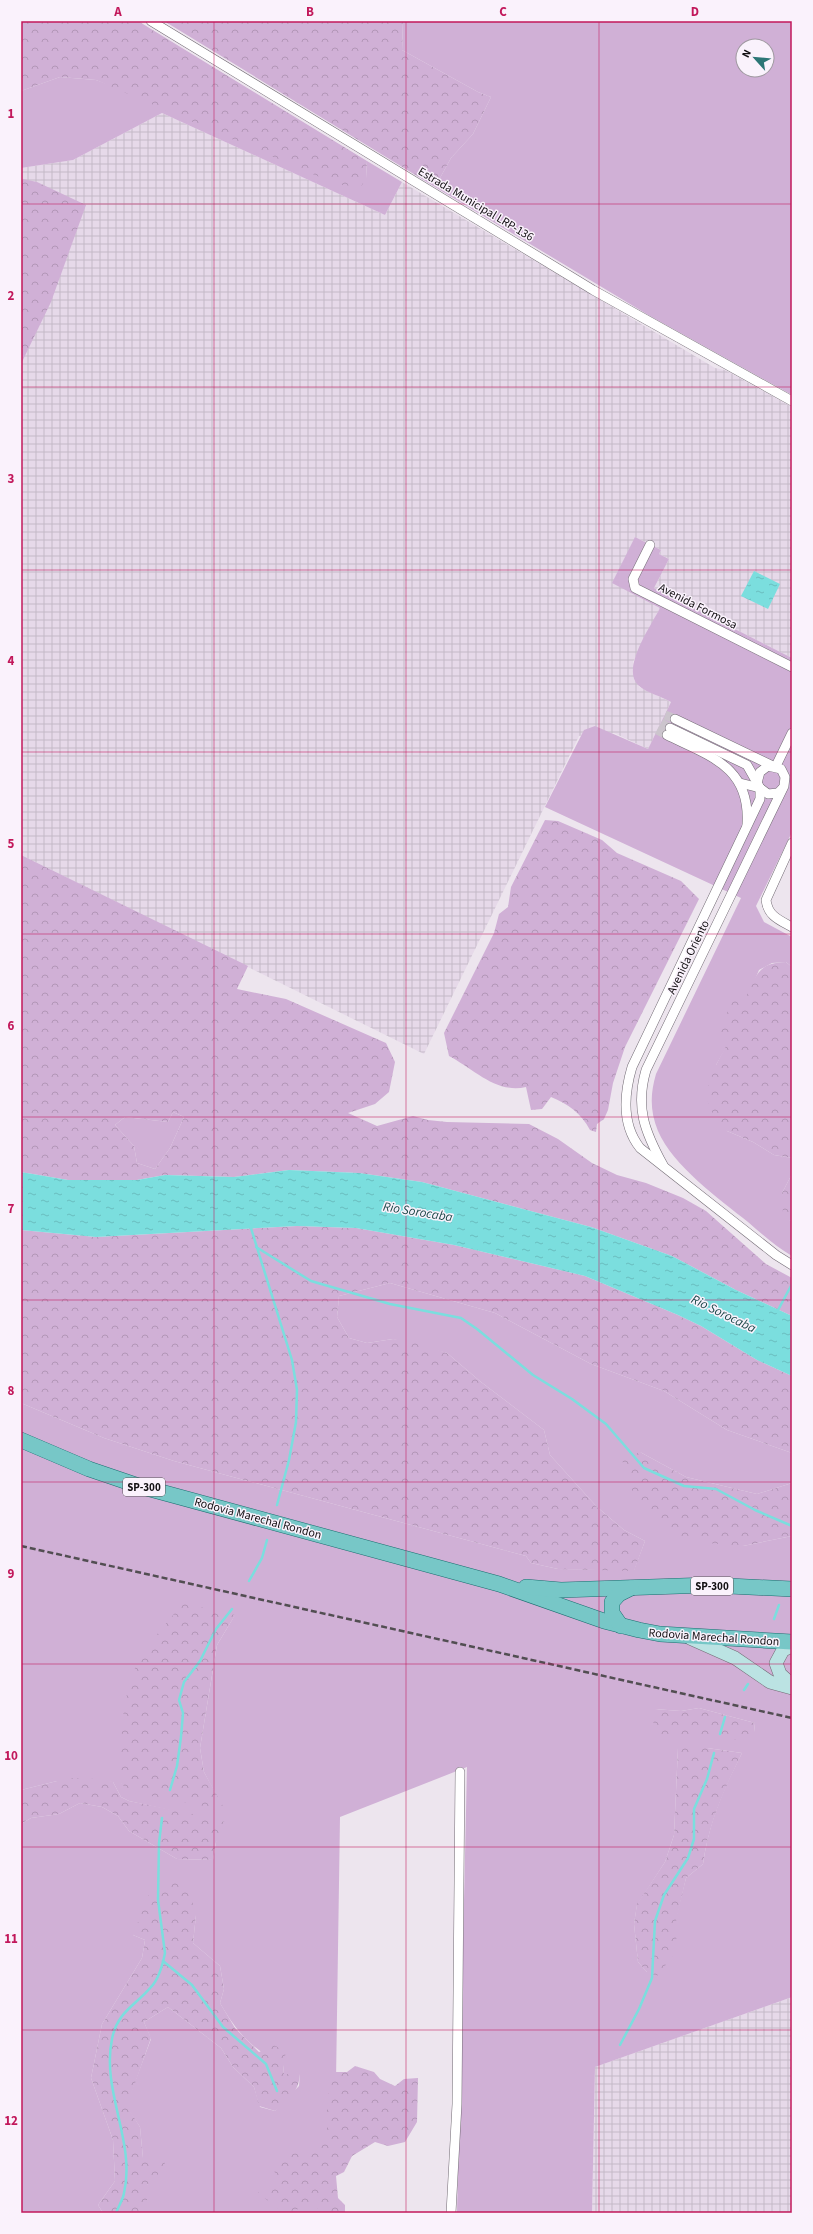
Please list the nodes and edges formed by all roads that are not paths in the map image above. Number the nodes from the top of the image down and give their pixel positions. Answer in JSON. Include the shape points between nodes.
{"nodes":[{"id":1,"x":151,"y":21,"type":"edge"},
{"id":2,"x":792,"y":401,"type":"edge"},
{"id":3,"x":650,"y":545,"type":"dead end"},
{"id":4,"x":792,"y":666,"type":"edge"},
{"id":5,"x":675,"y":720,"type":"tunnel mouth"},
{"id":6,"x":792,"y":733,"type":"edge"},
{"id":7,"x":747,"y":765,"type":"junction"},
{"id":8,"x":726,"y":766,"type":"junction"},
{"id":9,"x":774,"y":766,"type":"junction"},
{"id":10,"x":740,"y":783,"type":"junction"},
{"id":11,"x":759,"y":785,"type":"junction"},
{"id":12,"x":782,"y":789,"type":"junction"},
{"id":13,"x":747,"y":829,"type":"junction"},
{"id":14,"x":792,"y":843,"type":"edge"},
{"id":15,"x":792,"y":927,"type":"edge"},
{"id":16,"x":663,"y":1166,"type":"junction"},
{"id":17,"x":792,"y":1264,"type":"edge"},
{"id":18,"x":21,"y":1440,"type":"edge"},
{"id":19,"x":499,"y":1584,"type":"junction"},
{"id":20,"x":631,"y":1588,"type":"junction"},
{"id":21,"x":792,"y":1590,"type":"edge"},
{"id":22,"x":621,"y":1626,"type":"junction"},
{"id":23,"x":687,"y":1636,"type":"junction"},
{"id":24,"x":792,"y":1642,"type":"edge"},
{"id":25,"x":792,"y":1646,"type":"edge"},
{"id":26,"x":792,"y":1685,"type":"edge"},
{"id":27,"x":792,"y":1688,"type":"edge"},
{"id":28,"x":460,"y":1772,"type":"dead end"},
{"id":29,"x":451,"y":2213,"type":"edge"}],
"edges":[{"from":1,"to":2,"type":"street","name":"Estrada Municipal LRP-136","via":[[593,290]]},
{"from":3,"to":4,"type":"street","name":"Avenida Formosa","via":[[633,579],[636,588]]},
{"from":5,"to":9,"type":"street"},
{"from":6,"to":9,"type":"street"},
{"from":7,"to":8,"type":"street"},
{"from":7,"to":8,"type":"street","name":"Avenida Oriento","via":[[668,731]]},
{"from":7,"to":11,"type":"street"},
{"from":8,"to":10,"type":"street","name":"Avenida Oriento"},
{"from":9,"to":11,"type":"street","via":[[763,768],[760,772]]},
{"from":9,"to":12,"type":"street","name":"Avenida Oriento","via":[[781,769],[786,777]]},
{"from":10,"to":11,"type":"street"},
{"from":10,"to":13,"type":"street","name":"Avenida Oriento","via":[[748,811]]},
{"from":11,"to":12,"type":"street","via":[[768,794],[778,793]]},
{"from":11,"to":13,"type":"street","name":"Avenida Oriento","via":[[758,804]]},
{"from":12,"to":16,"type":"street","name":"Avenida Oriento","via":[[646,1070],[641,1096],[643,1120]]},
{"from":13,"to":16,"type":"street","name":"Avenida Oriento","via":[[641,1048],[627,1083],[626,1113],[632,1136],[640,1148]]},
{"from":14,"to":15,"type":"street","via":[[766,900],[770,913]]},
{"from":16,"to":17,"type":"street","name":"Avenida Oriento","via":[[776,1255]]},
{"from":18,"to":19,"type":"main road","name":"Rodovia Marechal Rondon","number":"SP-300","via":[[139,1486]]},
{"from":19,"to":20,"type":"main road","name":"Rodovia Marechal Rondon","number":"SP-300","via":[[561,1590]]},
{"from":19,"to":22,"type":"main road","name":"Rodovia Marechal Rondon","number":"SP-300"},
{"from":20,"to":21,"type":"main road","name":"Rodovia Marechal Rondon","number":"SP-300","via":[[709,1586]]},
{"from":20,"to":22,"type":"main road","via":[[619,1594],[612,1602],[612,1613]]},
{"from":22,"to":23,"type":"main road","name":"Rodovia Marechal Rondon","number":"SP-300","via":[[660,1634]]},
{"from":23,"to":24,"type":"main road","name":"Rodovia Marechal Rondon","number":"SP-300"},
{"from":23,"to":27,"type":"main road","via":[[735,1658],[770,1682]]},
{"from":25,"to":26,"type":"main road","via":[[783,1650],[776,1663],[780,1674]]},
{"from":28,"to":29,"type":"street","via":[[457,2097]]}]}
